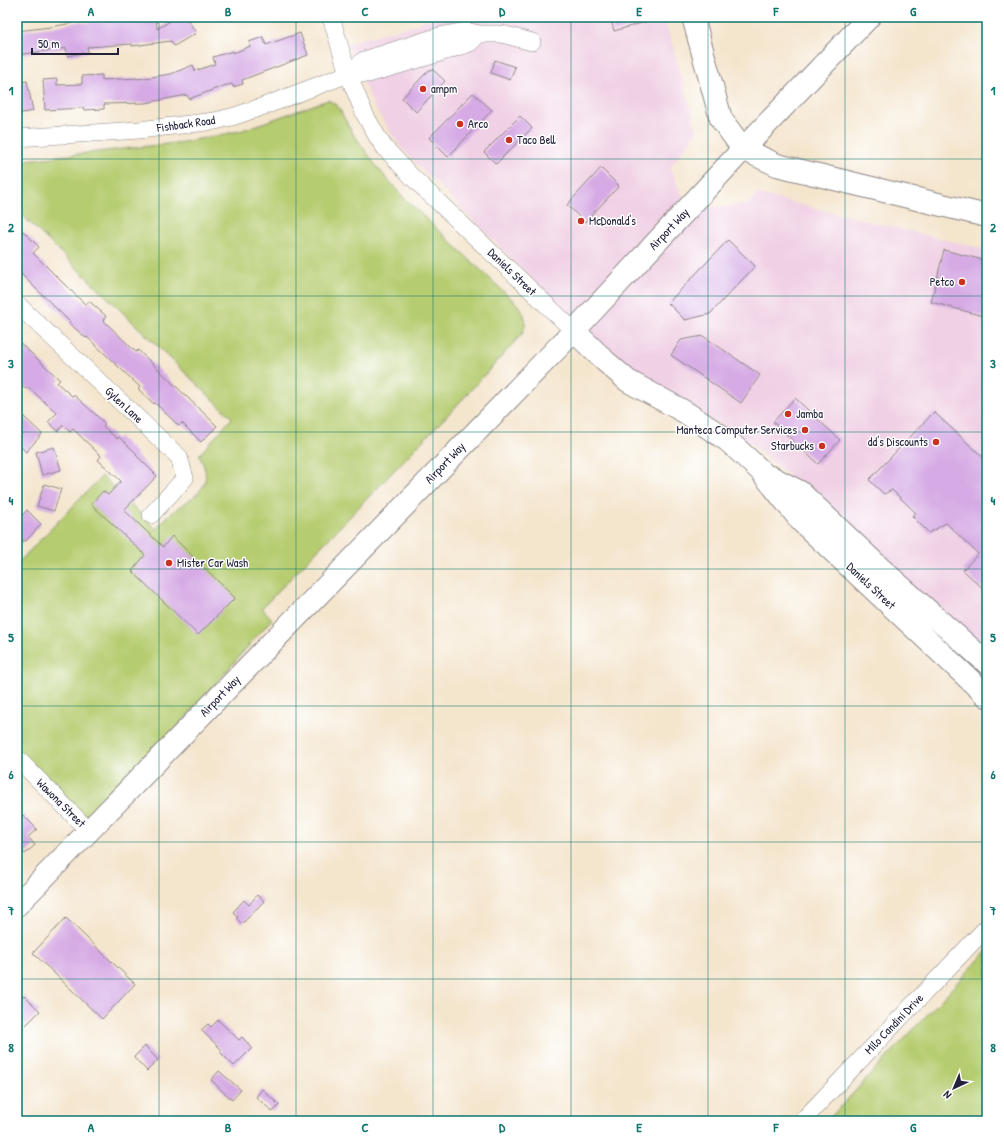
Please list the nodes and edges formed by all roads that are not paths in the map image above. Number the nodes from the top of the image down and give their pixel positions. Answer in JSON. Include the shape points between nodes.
{"nodes":[{"id":1,"x":331,"y":17,"type":"edge"},
{"id":2,"x":693,"y":17,"type":"edge"},
{"id":3,"x":869,"y":17,"type":"edge"},
{"id":4,"x":532,"y":42,"type":"dead end"},
{"id":5,"x":348,"y":74,"type":"junction"},
{"id":6,"x":17,"y":138,"type":"edge"},
{"id":7,"x":742,"y":149,"type":"junction"},
{"id":8,"x":987,"y":216,"type":"edge"},
{"id":9,"x":17,"y":304,"type":"edge"},
{"id":10,"x":574,"y":331,"type":"junction"},
{"id":11,"x":761,"y":471,"type":"junction"},
{"id":12,"x":151,"y":514,"type":"dead end"},
{"id":13,"x":987,"y":663,"type":"edge"},
{"id":14,"x":987,"y":696,"type":"edge"},
{"id":15,"x":17,"y":758,"type":"edge"},
{"id":16,"x":89,"y":831,"type":"junction"},
{"id":17,"x":17,"y":905,"type":"edge"},
{"id":18,"x":987,"y":927,"type":"edge"},
{"id":19,"x":802,"y":1121,"type":"edge"}],
"edges":[{"from":1,"to":5,"type":"street","name":"Daniels Street"},
{"from":2,"to":7,"type":"main road","via":[[721,119]]},
{"from":3,"to":7,"type":"main road","name":"Airport Way"},
{"from":4,"to":5,"type":"street","name":"Fishback Road","via":[[502,34],[479,34],[470,43],[443,52],[368,74]]},
{"from":5,"to":6,"type":"street","name":"Fishback Road","via":[[267,105],[215,121],[139,130]]},
{"from":5,"to":10,"type":"street","name":"Daniels Street","via":[[365,115],[385,148],[411,176]]},
{"from":7,"to":8,"type":"main road","via":[[777,165]]},
{"from":7,"to":10,"type":"main road","name":"Airport Way"},
{"from":9,"to":12,"type":"street","name":"Gylen Lane","via":[[179,457],[185,478]]},
{"from":10,"to":11,"type":"main road","name":"Daniels Street","via":[[628,380],[685,412],[727,440]]},
{"from":10,"to":16,"type":"main road","name":"Airport Way"},
{"from":11,"to":13,"type":"main road","name":"Daniels Street","via":[[800,492],[881,569]]},
{"from":11,"to":14,"type":"main road","name":"Daniels Street","via":[[802,522]]},
{"from":15,"to":16,"type":"street","name":"Wawona Street"},
{"from":16,"to":17,"type":"main road","name":"Airport Way"},
{"from":18,"to":19,"type":"street","name":"Milo Candini Drive"}]}
